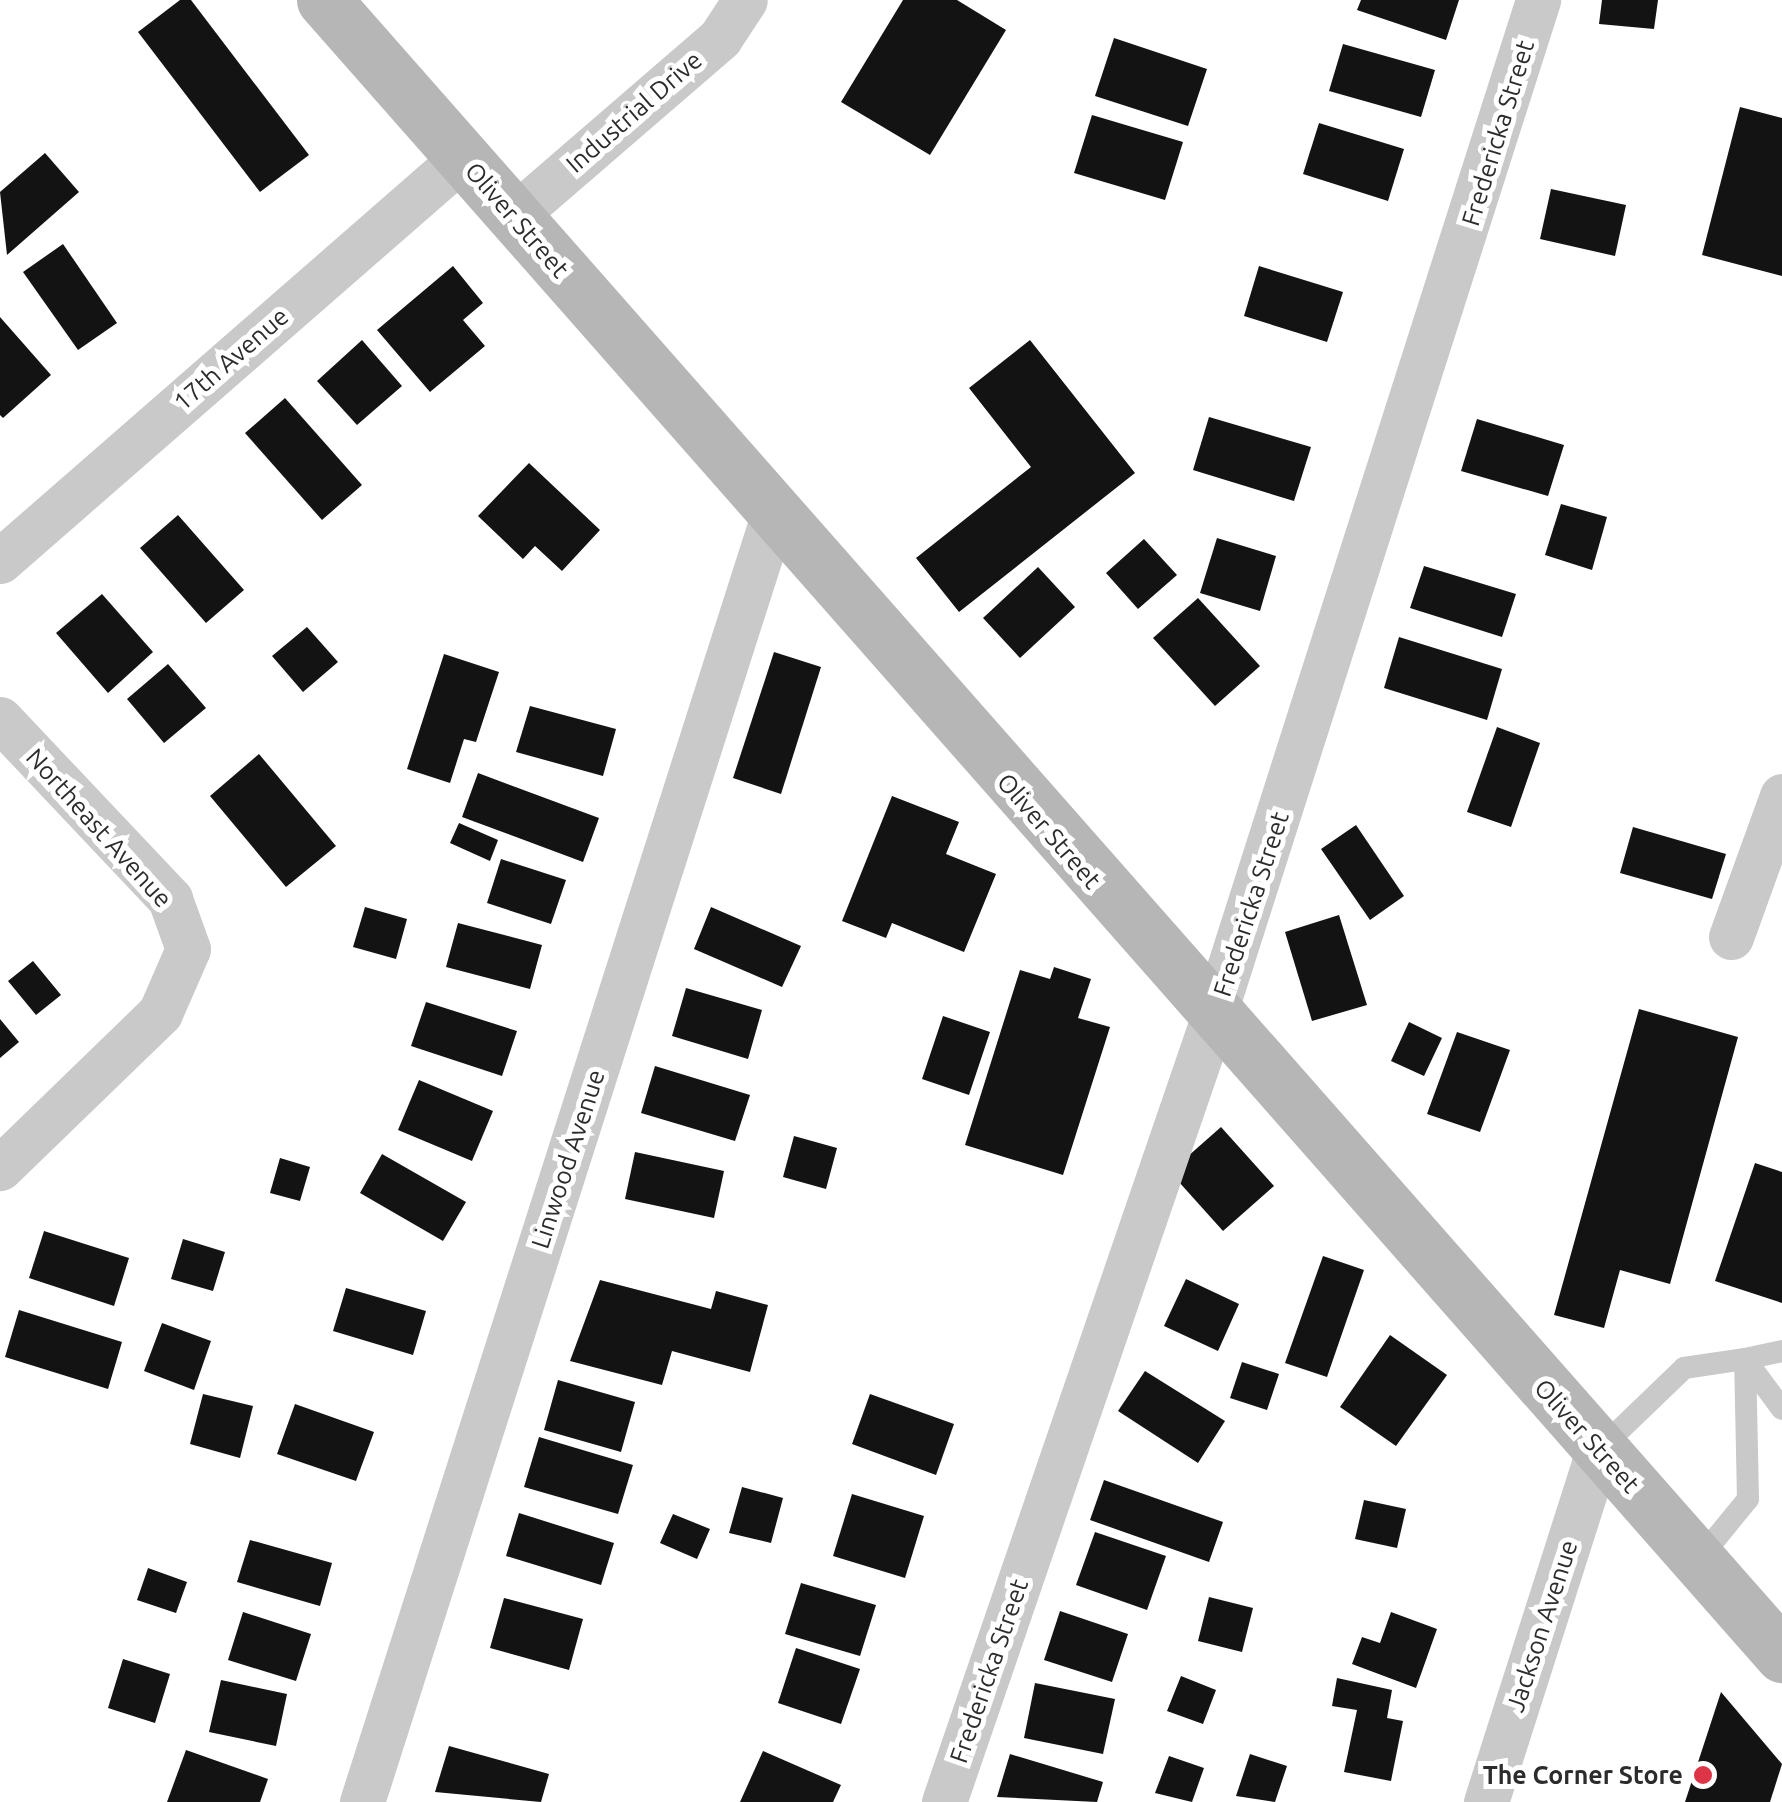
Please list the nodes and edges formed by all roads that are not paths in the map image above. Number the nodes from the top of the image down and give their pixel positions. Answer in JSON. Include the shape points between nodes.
{"nodes":[{"id":1,"x":324,"y":0,"type":"edge"},
{"id":2,"x":746,"y":0,"type":"edge"},
{"id":3,"x":1538,"y":0,"type":"edge"},
{"id":4,"x":462,"y":158,"type":"junction"},
{"id":5,"x":514,"y":216,"type":"junction"},
{"id":6,"x":773,"y":516,"type":"junction"},
{"id":7,"x":0,"y":561,"type":"edge"},
{"id":8,"x":0,"y":720,"type":"edge"},
{"id":9,"x":1782,"y":796,"type":"edge"},
{"id":10,"x":1730,"y":936,"type":"dead end"},
{"id":11,"x":1213,"y":1018,"type":"junction"},
{"id":12,"x":0,"y":1168,"type":"edge"},
{"id":13,"x":1782,"y":1351,"type":"edge"},
{"id":14,"x":1745,"y":1359,"type":"junction"},
{"id":15,"x":1782,"y":1409,"type":"edge"},
{"id":16,"x":1598,"y":1450,"type":"junction"},
{"id":17,"x":1700,"y":1559,"type":"junction"},
{"id":18,"x":1782,"y":1655,"type":"edge"},
{"id":19,"x":362,"y":1802,"type":"edge"},
{"id":20,"x":944,"y":1802,"type":"edge"},
{"id":21,"x":1486,"y":1802,"type":"edge"}],
"edges":[{"from":1,"to":4,"type":"main road","name":"Oliver Street"},
{"from":2,"to":5,"type":"street","name":"Industrial Drive","via":[[720,38]]},
{"from":3,"to":11,"type":"street","name":"Fredericka Street"},
{"from":4,"to":5,"type":"main road","name":"Oliver Street"},
{"from":4,"to":7,"type":"street","name":"17th Avenue"},
{"from":5,"to":6,"type":"main road","name":"Oliver Street"},
{"from":6,"to":11,"type":"main road","name":"Oliver Street"},
{"from":6,"to":19,"type":"street","name":"Linwood Avenue"},
{"from":8,"to":12,"type":"street","name":"Northeast Avenue","via":[[170,899],[188,949],[160,1013]]},
{"from":9,"to":10,"type":"street"},
{"from":11,"to":16,"type":"main road","name":"Oliver Street"},
{"from":11,"to":20,"type":"street","name":"Fredericka Street"},
{"from":13,"to":14,"type":"lane"},
{"from":14,"to":15,"type":"lane"},
{"from":14,"to":16,"type":"lane","via":[[1684,1368]]},
{"from":14,"to":17,"type":"lane","via":[[1748,1499]]},
{"from":16,"to":17,"type":"main road","name":"Oliver Street"},
{"from":16,"to":21,"type":"street","name":"Jackson Avenue"},
{"from":17,"to":18,"type":"main road","name":"Oliver Street"}]}
